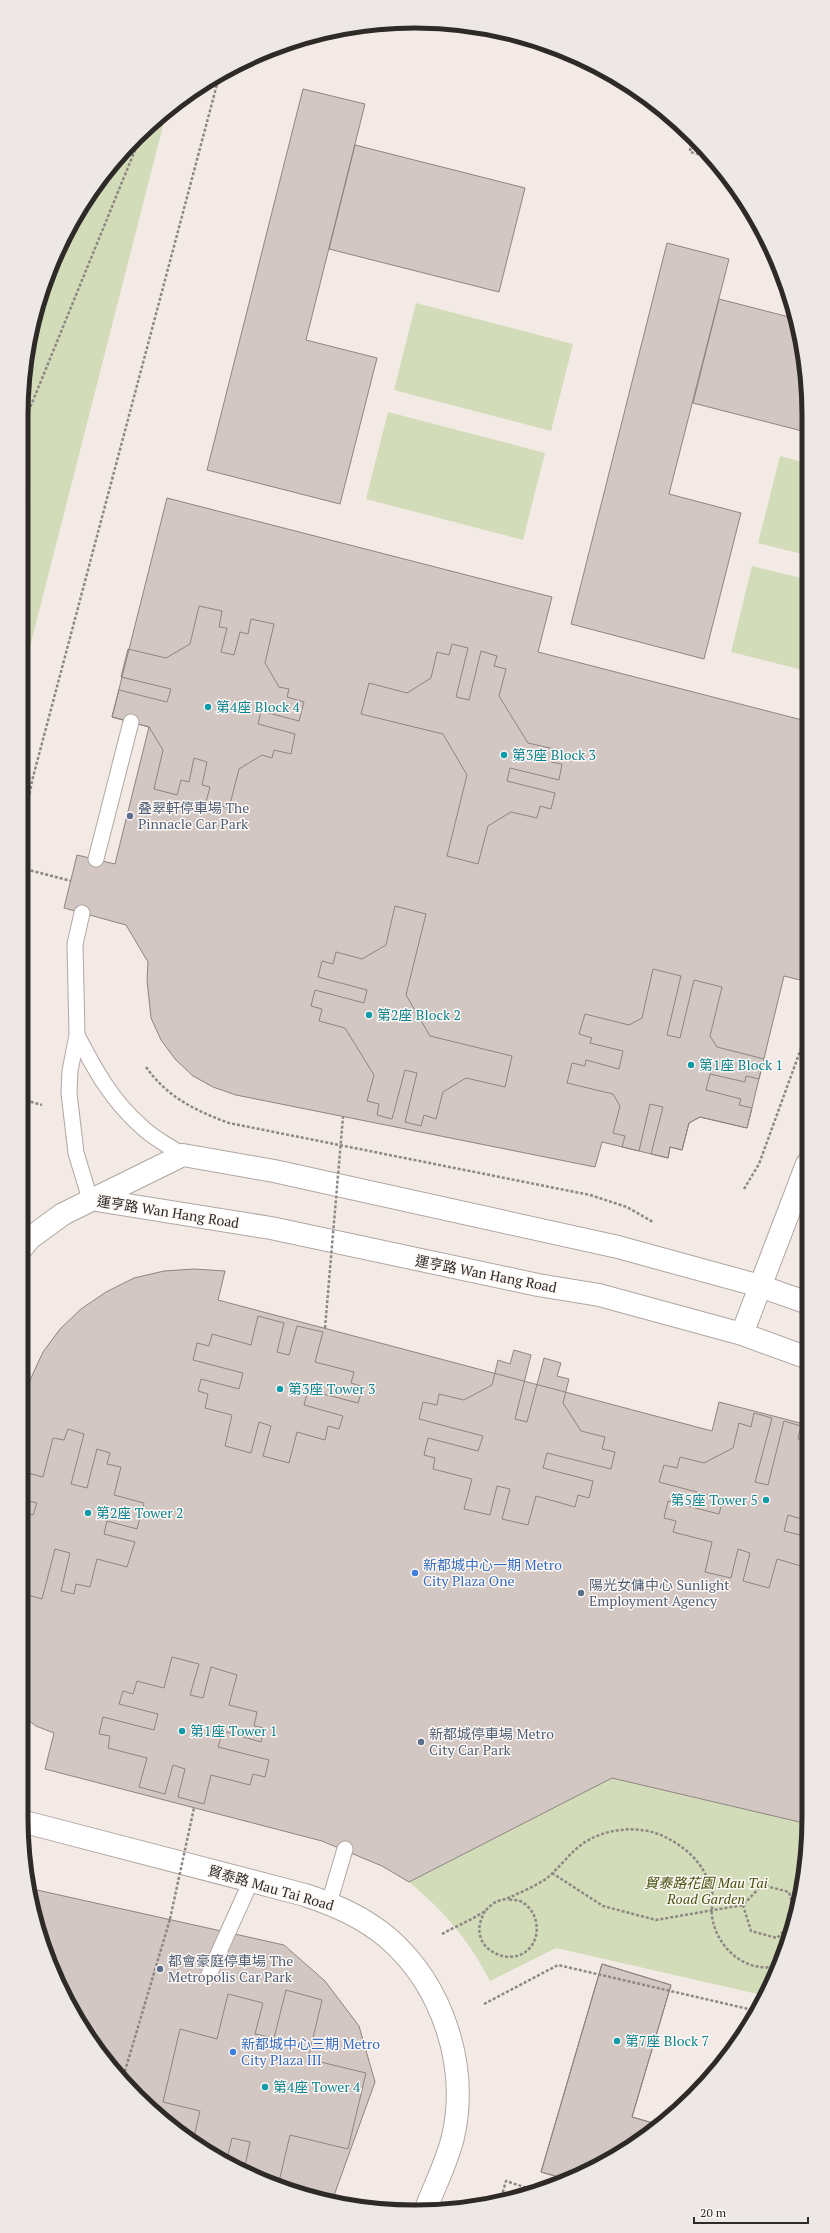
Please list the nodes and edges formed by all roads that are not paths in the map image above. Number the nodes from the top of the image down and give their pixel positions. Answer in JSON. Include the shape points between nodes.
{"nodes":[{"id":1,"x":131,"y":722,"type":"dead end"},
{"id":2,"x":96,"y":859,"type":"dead end"},
{"id":3,"x":82,"y":913,"type":"dead end"},
{"id":4,"x":78,"y":1035,"type":"junction"},
{"id":5,"x":182,"y":1155,"type":"junction"},
{"id":6,"x":802,"y":1179,"type":"edge"},
{"id":7,"x":90,"y":1199,"type":"junction"},
{"id":8,"x":28,"y":1240,"type":"edge"},
{"id":9,"x":760,"y":1286,"type":"junction"},
{"id":10,"x":802,"y":1301,"type":"edge"},
{"id":11,"x":742,"y":1334,"type":"junction"},
{"id":12,"x":802,"y":1356,"type":"edge"},
{"id":13,"x":28,"y":1823,"type":"edge"},
{"id":14,"x":345,"y":1850,"type":"dead end"},
{"id":15,"x":251,"y":1881,"type":"junction"},
{"id":16,"x":329,"y":1903,"type":"junction"},
{"id":17,"x":209,"y":1974,"type":"dead end"},
{"id":18,"x":427,"y":2205,"type":"edge"}],
"edges":[{"from":1,"to":2,"type":"lane"},
{"from":3,"to":4,"type":"lane","via":[[75,944]]},
{"from":4,"to":5,"type":"lane","via":[[100,1080],[121,1107],[142,1128]]},
{"from":4,"to":7,"type":"lane","via":[[70,1071],[69,1093],[76,1153]]},
{"from":5,"to":7,"type":"street","name":"運亨路 Wan Hang Road"},
{"from":5,"to":9,"type":"street","via":[[274,1171],[618,1247]]},
{"from":6,"to":9,"type":"street"},
{"from":7,"to":8,"type":"street","via":[[63,1214]]},
{"from":7,"to":11,"type":"street","name":"運亨路 Wan Hang Road","via":[[271,1228],[600,1296]]},
{"from":9,"to":10,"type":"street"},
{"from":9,"to":11,"type":"street"},
{"from":11,"to":12,"type":"street","name":"運亨路 Wan Hang Road"},
{"from":13,"to":15,"type":"street","name":"貿泰路 Mau Tai Road"},
{"from":14,"to":16,"type":"lane"},
{"from":15,"to":16,"type":"street","name":"貿泰路 Mau Tai Road"},
{"from":15,"to":17,"type":"lane"},
{"from":16,"to":18,"type":"street","name":"貿泰路 Mau Tai Road","via":[[388,1938],[409,1961],[428,1986],[452,2044],[457,2106],[453,2138]]}]}
